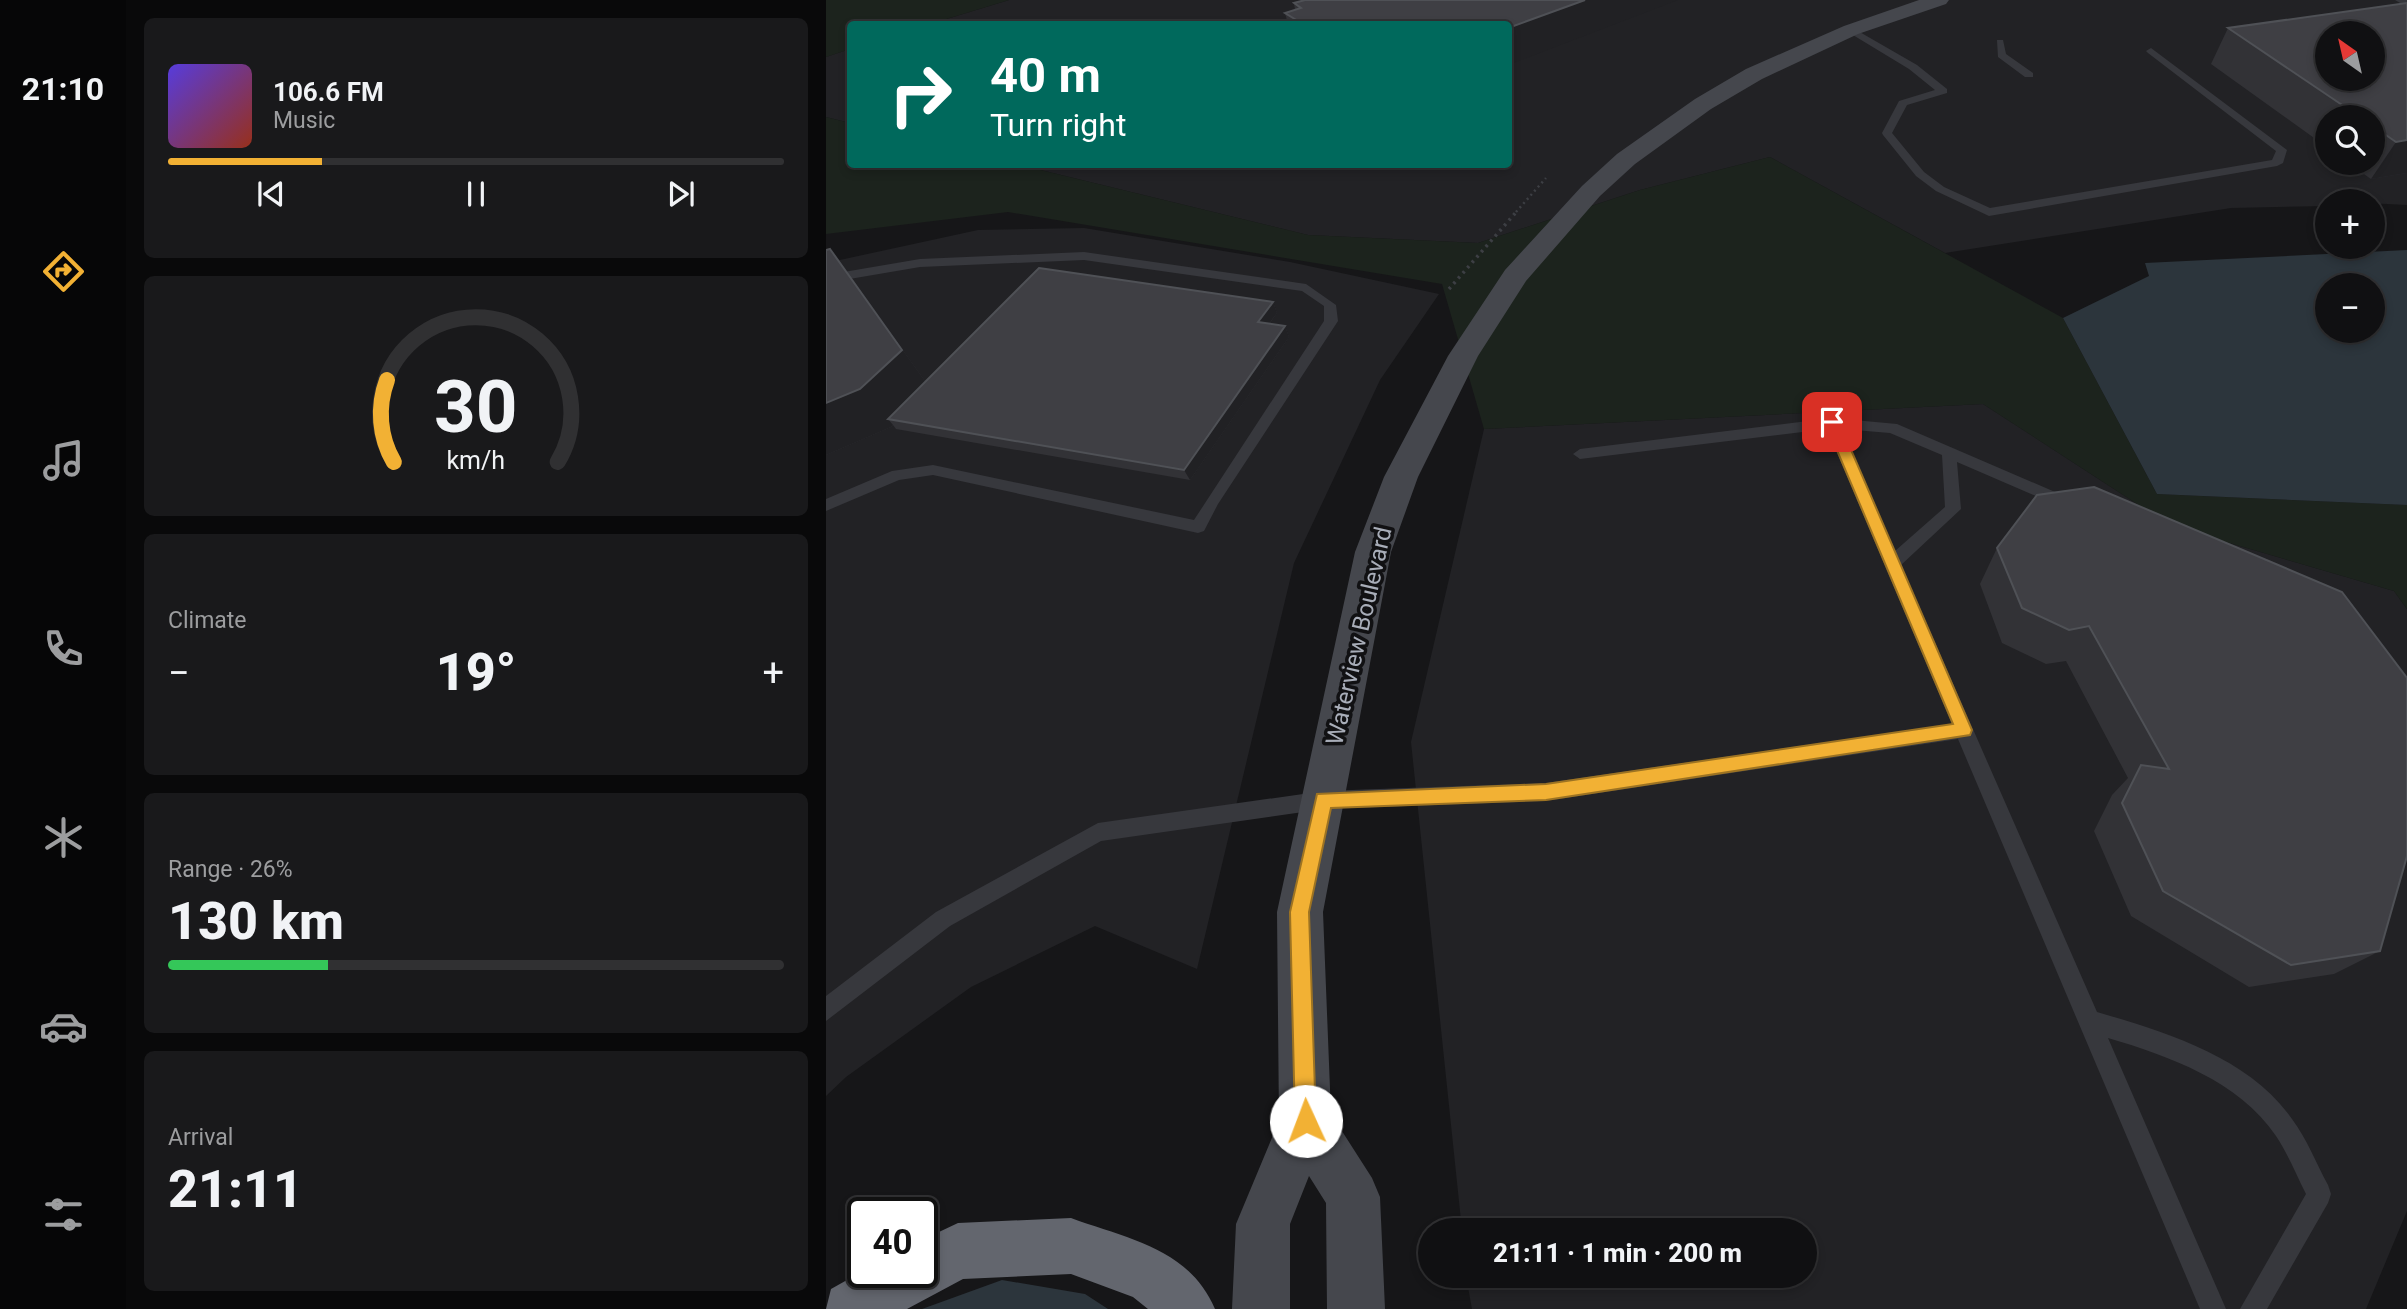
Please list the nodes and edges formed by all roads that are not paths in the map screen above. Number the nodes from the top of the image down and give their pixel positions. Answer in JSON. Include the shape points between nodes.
{"nodes":[{"id":1,"x":1939,"y":0,"type":"edge"},
{"id":2,"x":2400,"y":0,"type":"edge"},
{"id":3,"x":2407,"y":4,"type":"edge"},
{"id":4,"x":1850,"y":30,"type":"junction"},
{"id":5,"x":2000,"y":42,"type":"dead end"},
{"id":6,"x":2151,"y":51,"type":"dead end"},
{"id":7,"x":2029,"y":75,"type":"dead end"},
{"id":8,"x":826,"y":279,"type":"edge"},
{"id":9,"x":1832,"y":422,"type":"junction"},
{"id":10,"x":1949,"y":452,"type":"junction"},
{"id":11,"x":1580,"y":454,"type":"dead end"},
{"id":12,"x":2057,"y":499,"type":"edge"},
{"id":13,"x":826,"y":505,"type":"edge"},
{"id":14,"x":1892,"y":564,"type":"junction"},
{"id":15,"x":1964,"y":730,"type":"junction"},
{"id":16,"x":1324,"y":800,"type":"junction"},
{"id":17,"x":826,"y":1010,"type":"edge"},
{"id":18,"x":2089,"y":1021,"type":"junction"},
{"id":19,"x":1306,"y":1121,"type":"junction"},
{"id":20,"x":938,"y":1262,"type":"edge"},
{"id":21,"x":889,"y":1288,"type":"edge"},
{"id":22,"x":850,"y":1309,"type":"edge"},
{"id":23,"x":1186,"y":1309,"type":"edge"},
{"id":24,"x":1261,"y":1309,"type":"edge"},
{"id":25,"x":1356,"y":1309,"type":"edge"},
{"id":26,"x":2213,"y":1309,"type":"edge"},
{"id":27,"x":2253,"y":1309,"type":"edge"}],
"edges":[{"from":1,"to":4,"type":"street","name":"Waterview Boulevard"},
{"from":2,"to":3,"type":"lane"},
{"from":4,"to":6,"type":"lane","via":[[1913,66],[1943,92],[1903,103],[1887,134],[1920,174],[1989,212],[2277,163],[2282,150]]},
{"from":4,"to":16,"type":"street","name":"Waterview Boulevard","via":[[1754,74],[1626,159],[1515,276],[1483,322],[1401,477],[1373,552]]},
{"from":5,"to":7,"type":"lane","via":[[2001,55]]},
{"from":8,"to":13,"type":"lane","via":[[920,263],[1084,256],[1306,288],[1331,304],[1331,321],[1199,527],[933,470],[897,475]]},
{"from":9,"to":10,"type":"lane","via":[[1892,428]]},
{"from":9,"to":11,"type":"lane"},
{"from":9,"to":14,"type":"lane"},
{"from":10,"to":12,"type":"lane"},
{"from":10,"to":14,"type":"lane","via":[[1953,509]]},
{"from":14,"to":15,"type":"lane"},
{"from":15,"to":16,"type":"lane","via":[[1546,792]]},
{"from":15,"to":18,"type":"lane"},
{"from":16,"to":17,"type":"lane","via":[[1098,832],[943,919]]},
{"from":16,"to":19,"type":"street","name":"Waterview Boulevard","via":[[1300,912]]},
{"from":18,"to":26,"type":"lane"},
{"from":18,"to":27,"type":"lane","via":[[2141,1036],[2220,1069],[2278,1119],[2319,1194]]},
{"from":19,"to":24,"type":"street","name":"Waterview Boulevard","via":[[1263,1224]]},
{"from":19,"to":25,"type":"street","via":[[1353,1197]]},
{"from":20,"to":23,"type":"highway","via":[[958,1251],[1071,1246],[1151,1276]]},
{"from":21,"to":22,"type":"highway"}]}
